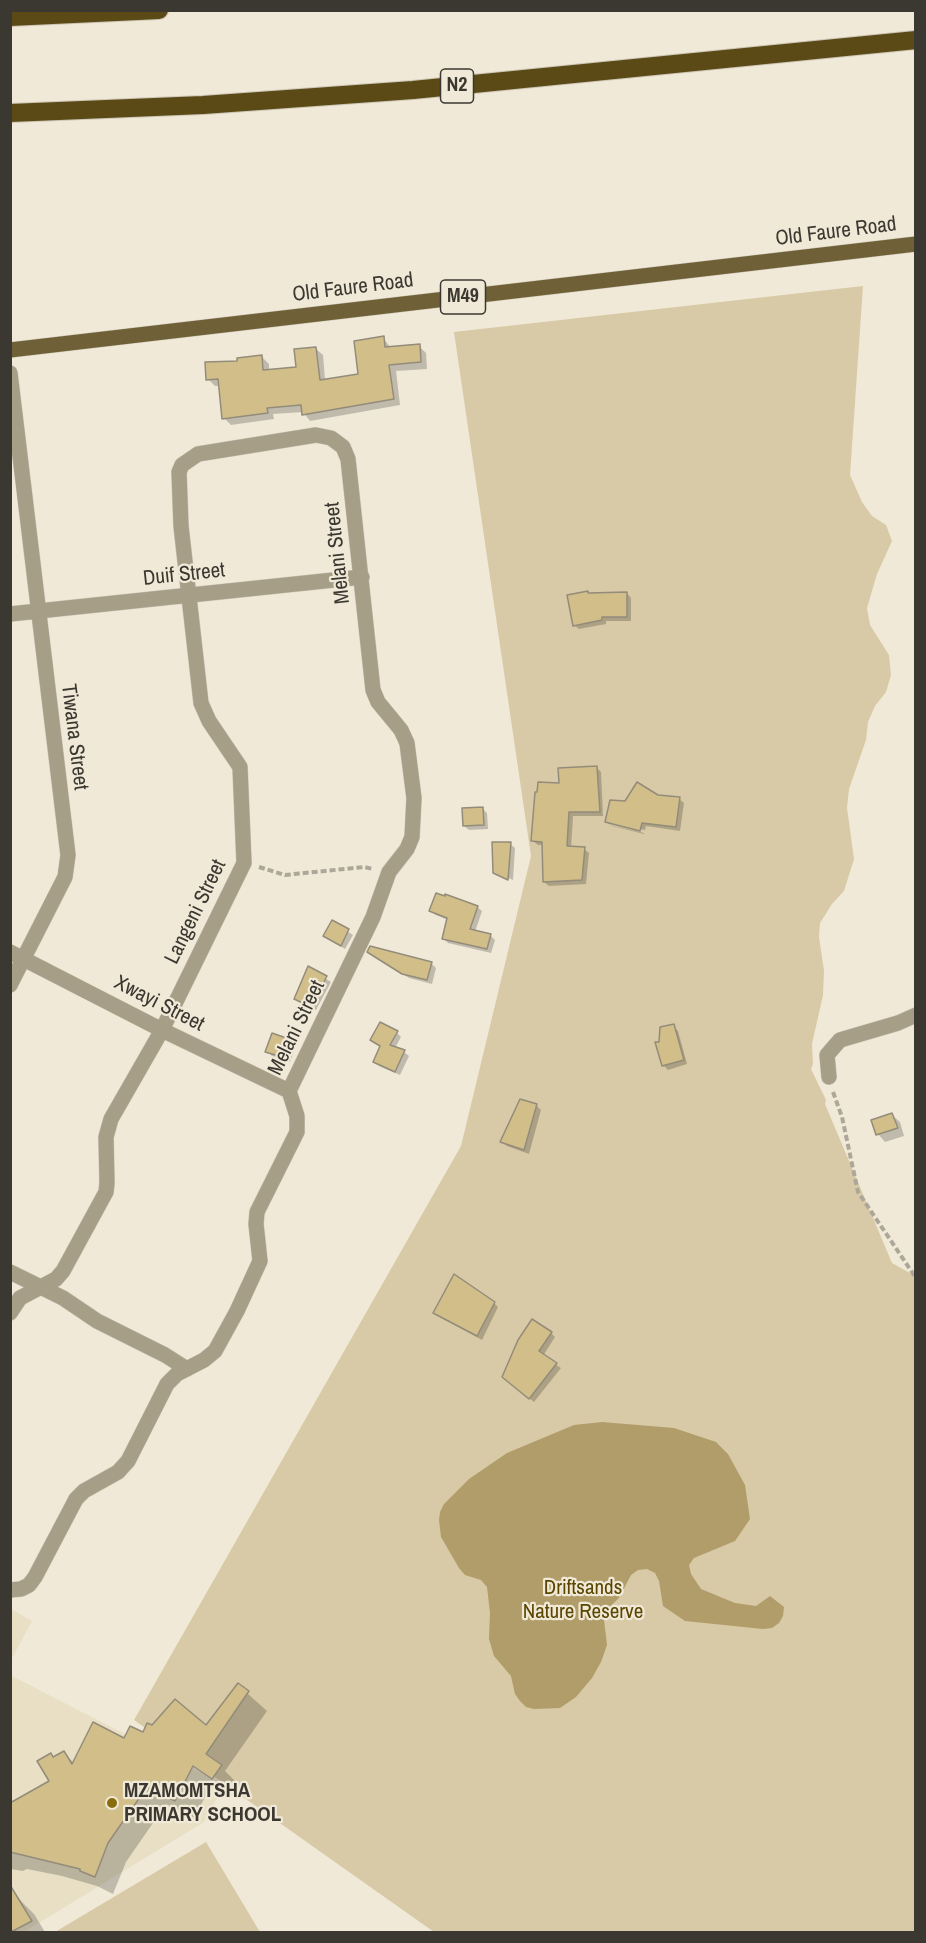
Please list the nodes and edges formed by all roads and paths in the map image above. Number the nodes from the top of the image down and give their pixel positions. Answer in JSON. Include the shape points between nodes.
{"nodes":[{"id":1,"x":159,"y":10,"type":"edge"},
{"id":2,"x":10,"y":17,"type":"edge"},
{"id":3,"x":915,"y":40,"type":"edge"},
{"id":4,"x":10,"y":113,"type":"edge"},
{"id":5,"x":915,"y":244,"type":"edge"},
{"id":6,"x":10,"y":350,"type":"edge"},
{"id":7,"x":10,"y":373,"type":"edge"},
{"id":8,"x":337,"y":442,"type":"joint"},
{"id":9,"x":362,"y":577,"type":"junction"},
{"id":10,"x":190,"y":596,"type":"junction"},
{"id":11,"x":38,"y":612,"type":"junction"},
{"id":12,"x":10,"y":614,"type":"edge"},
{"id":13,"x":244,"y":863,"type":"junction"},
{"id":14,"x":389,"y":872,"type":"junction"},
{"id":15,"x":10,"y":952,"type":"edge"},
{"id":16,"x":24,"y":959,"type":"junction"},
{"id":17,"x":10,"y":985,"type":"edge"},
{"id":18,"x":915,"y":1015,"type":"edge"},
{"id":19,"x":162,"y":1030,"type":"junction"},
{"id":20,"x":830,"y":1077,"type":"joint"},
{"id":21,"x":289,"y":1091,"type":"junction"},
{"id":22,"x":10,"y":1272,"type":"edge"},
{"id":23,"x":915,"y":1278,"type":"edge"},
{"id":24,"x":39,"y":1287,"type":"junction"},
{"id":25,"x":10,"y":1313,"type":"edge"},
{"id":26,"x":187,"y":1369,"type":"junction"},
{"id":27,"x":10,"y":1590,"type":"edge"}],
"edges":[{"from":1,"to":2,"type":"highway"},
{"from":3,"to":4,"type":"highway","number":"N2","via":[[413,90],[203,105]]},
{"from":5,"to":6,"type":"main road","name":"Old Faure Road","number":"M49"},
{"from":7,"to":11,"type":"street","name":"Tiwana Street"},
{"from":8,"to":9,"type":"street","name":"Melani Street","via":[[348,459]]},
{"from":8,"to":10,"type":"street","name":"Langeni Street","via":[[316,435],[198,454],[182,465],[178,481]]},
{"from":9,"to":10,"type":"street","name":"Duif Street"},
{"from":9,"to":14,"type":"street","name":"Melani Street","via":[[373,690],[406,738],[414,798],[410,844]]},
{"from":10,"to":11,"type":"street","name":"Duif Street"},
{"from":10,"to":13,"type":"street","name":"Langeni Street","via":[[201,703],[241,772]]},
{"from":11,"to":12,"type":"street","name":"Duif Street"},
{"from":11,"to":16,"type":"street","name":"Tiwana Street","via":[[68,868]]},
{"from":13,"to":14,"type":"path","via":[[285,875],[364,867]]},
{"from":13,"to":19,"type":"street","name":"Langeni Street"},
{"from":14,"to":21,"type":"street","name":"Melani Street","via":[[373,917]]},
{"from":15,"to":16,"type":"street","name":"Xwayi Street"},
{"from":16,"to":17,"type":"street","name":"Tiwana Street"},
{"from":16,"to":19,"type":"street","name":"Xwayi Street"},
{"from":18,"to":20,"type":"street","via":[[840,1040],[827,1055]]},
{"from":19,"to":21,"type":"street","name":"Xwayi Street"},
{"from":19,"to":24,"type":"street","name":"Langeni Street","via":[[107,1128],[106,1192],[63,1271]]},
{"from":20,"to":23,"type":"path","via":[[858,1192]]},
{"from":21,"to":26,"type":"street","name":"Melani Street","via":[[297,1116],[297,1132],[257,1212],[259,1267],[215,1351]]},
{"from":22,"to":24,"type":"street"},
{"from":24,"to":25,"type":"street","name":"Langeni Street","via":[[20,1298]]},
{"from":24,"to":26,"type":"street"},
{"from":26,"to":27,"type":"street","name":"Melani Street","via":[[172,1378],[162,1391],[128,1461],[76,1499],[29,1585]]}]}
